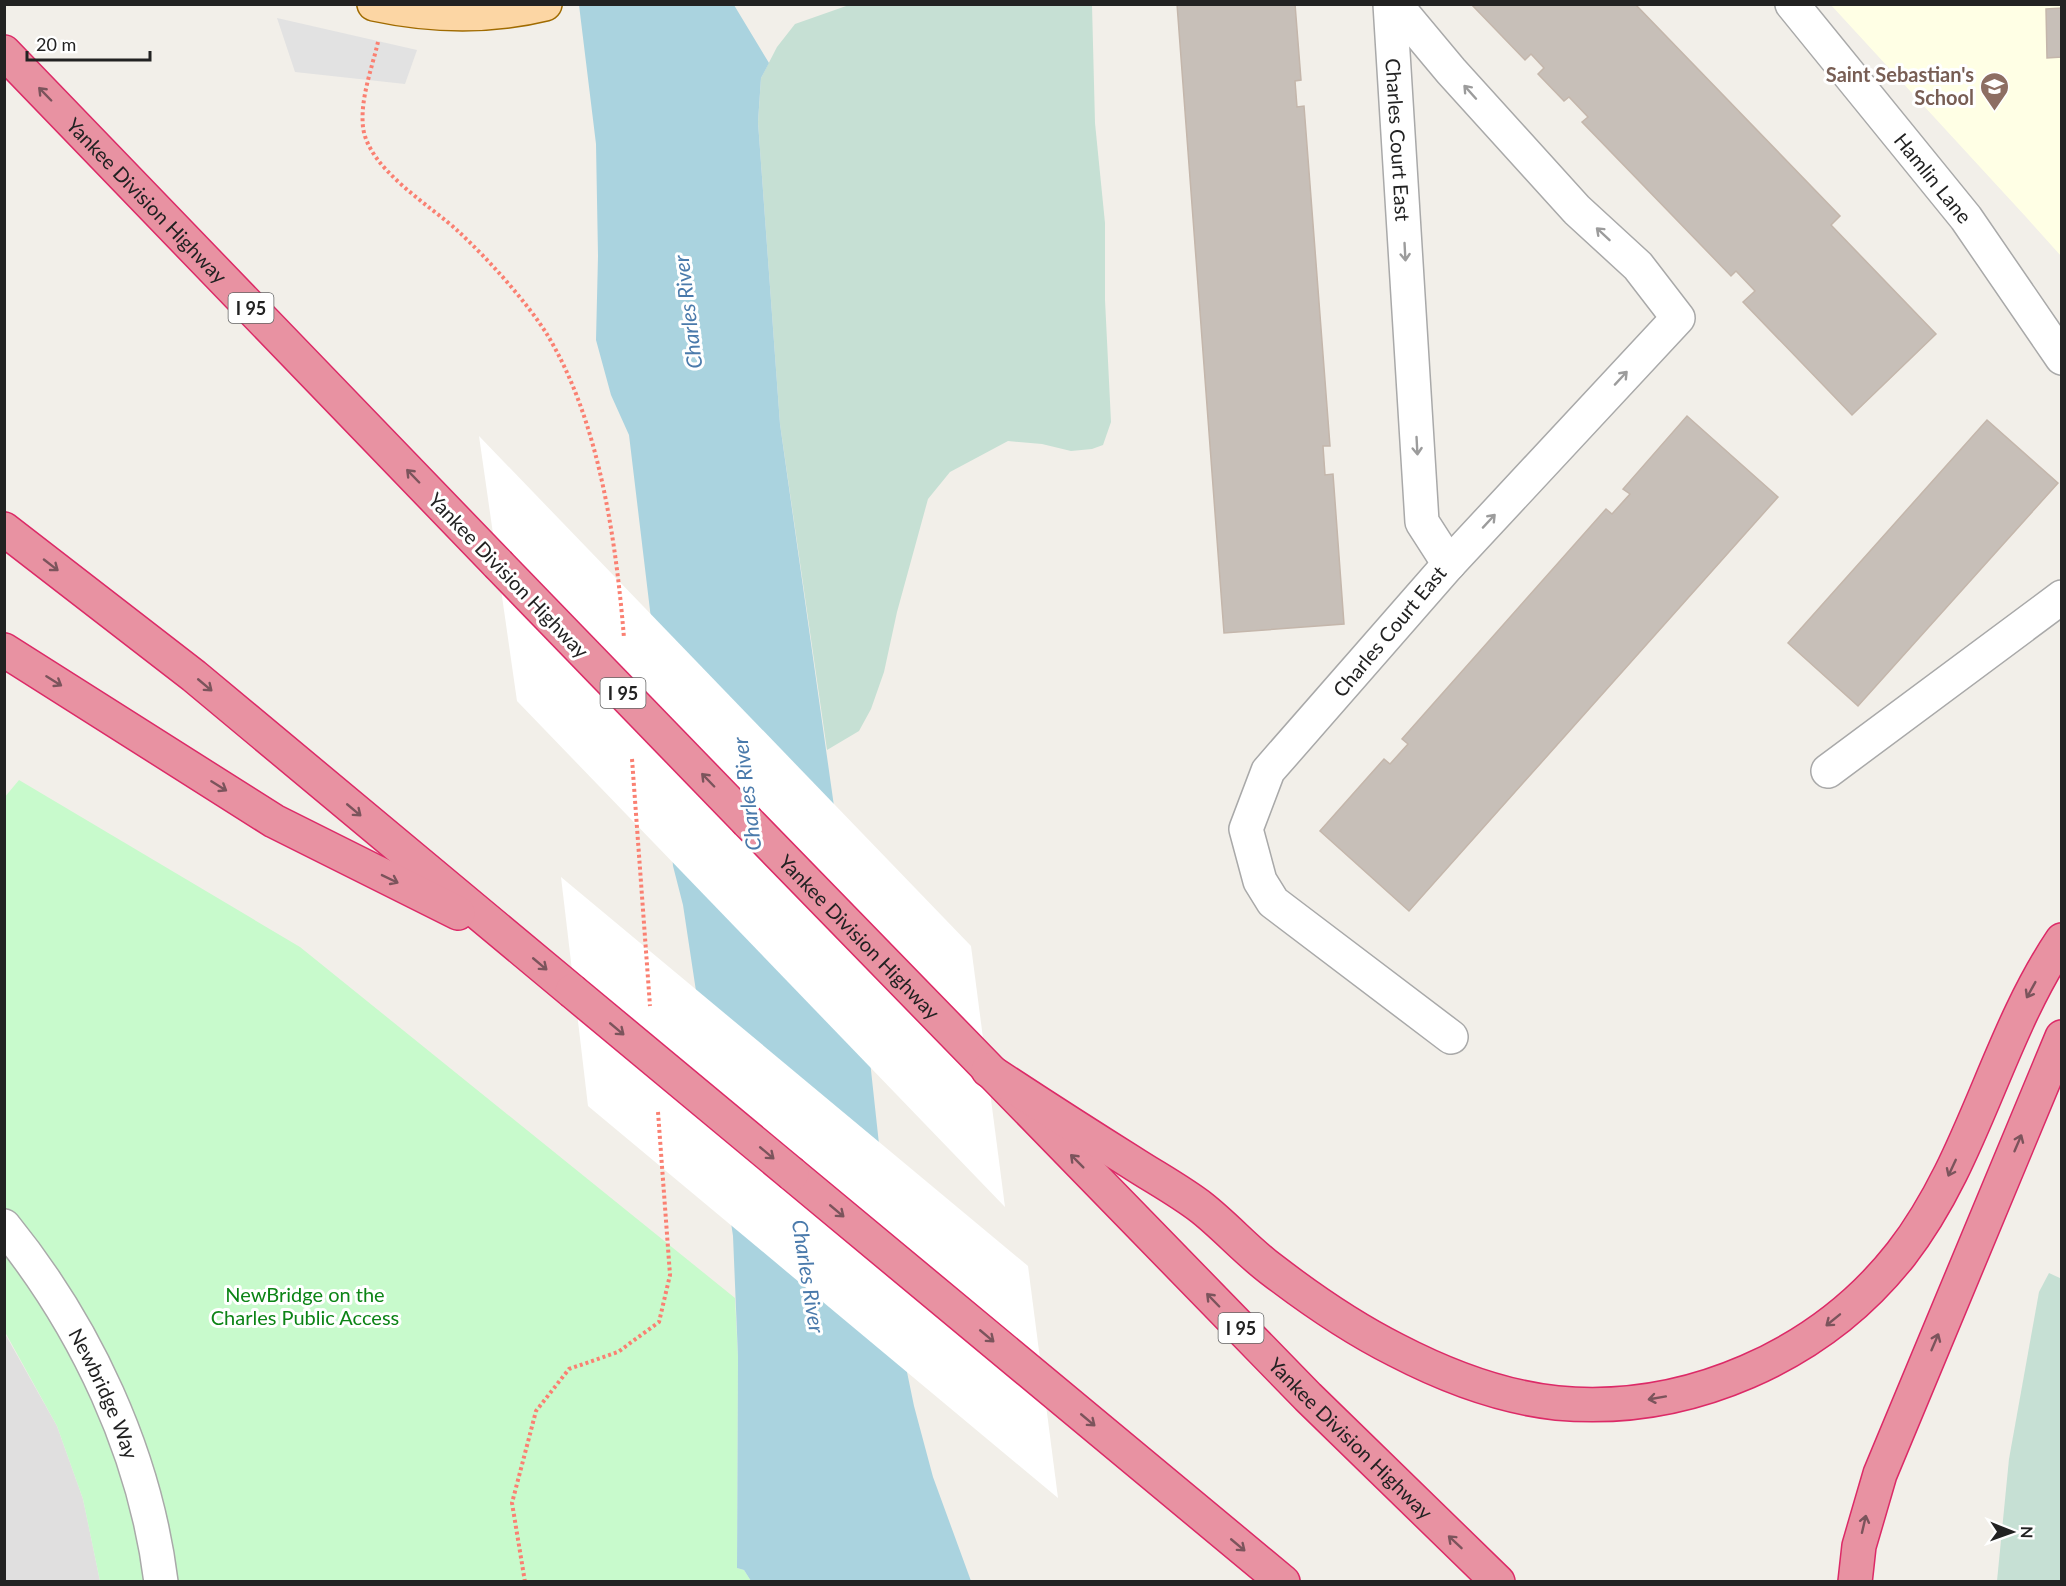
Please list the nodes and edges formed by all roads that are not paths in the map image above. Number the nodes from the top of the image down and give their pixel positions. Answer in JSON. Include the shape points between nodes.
{"nodes":[{"id":1,"x":374,"y":4,"type":"edge"},
{"id":2,"x":545,"y":4,"type":"edge"},
{"id":3,"x":1393,"y":4,"type":"edge"},
{"id":4,"x":1792,"y":4,"type":"edge"},
{"id":5,"x":4,"y":52,"type":"edge"},
{"id":6,"x":2061,"y":358,"type":"edge"},
{"id":7,"x":4,"y":529,"type":"edge"},
{"id":8,"x":1449,"y":564,"type":"junction"},
{"id":9,"x":2061,"y":597,"type":"edge"},
{"id":10,"x":4,"y":650,"type":"edge"},
{"id":11,"x":1828,"y":771,"type":"dead end"},
{"id":12,"x":507,"y":938,"type":"junction"},
{"id":13,"x":2061,"y":940,"type":"edge"},
{"id":14,"x":1451,"y":1037,"type":"dead end"},
{"id":15,"x":2061,"y":1037,"type":"edge"},
{"id":16,"x":988,"y":1070,"type":"junction"},
{"id":17,"x":4,"y":1226,"type":"edge"},
{"id":18,"x":161,"y":1581,"type":"edge"},
{"id":19,"x":1283,"y":1581,"type":"edge"},
{"id":20,"x":1498,"y":1581,"type":"edge"},
{"id":21,"x":1855,"y":1581,"type":"edge"}],
"edges":[{"from":1,"to":2,"type":"main road","via":[[417,12],[477,14]]},
{"from":3,"to":8,"type":"street","name":"Charles Court East","one_way":true,"via":[[1422,522]]},
{"from":8,"to":3,"type":"street","one_way":true,"via":[[1678,318],[1638,266],[1577,210]]},
{"from":4,"to":6,"type":"street","name":"Hamlin Lane","via":[[1966,218]]},
{"from":16,"to":5,"type":"highway","name":"Yankee Division Highway","number":"I 95","one_way":true,"bridge":true},
{"from":7,"to":12,"type":"highway","one_way":true,"via":[[177,663]]},
{"from":8,"to":14,"type":"street","name":"Charles Court East","via":[[1268,771],[1246,829],[1260,881],[1273,902]]},
{"from":9,"to":11,"type":"street"},
{"from":10,"to":12,"type":"highway","one_way":true,"via":[[274,821]]},
{"from":12,"to":19,"type":"highway","one_way":true,"bridge":true},
{"from":13,"to":16,"type":"highway","one_way":true,"via":[[2028,994],[1936,1200],[1899,1257],[1847,1309],[1794,1348],[1766,1364],[1709,1386],[1653,1399],[1587,1404],[1524,1397],[1461,1380],[1394,1350],[1270,1269],[1202,1208]]},
{"from":21,"to":15,"type":"highway","one_way":true,"via":[[1859,1546],[1880,1474]]},
{"from":20,"to":16,"type":"highway","name":"Yankee Division Highway","number":"I 95","one_way":true,"via":[[1308,1397]]},
{"from":17,"to":18,"type":"street","name":"Newbridge Way","via":[[59,1306],[112,1401],[141,1483]]}]}
